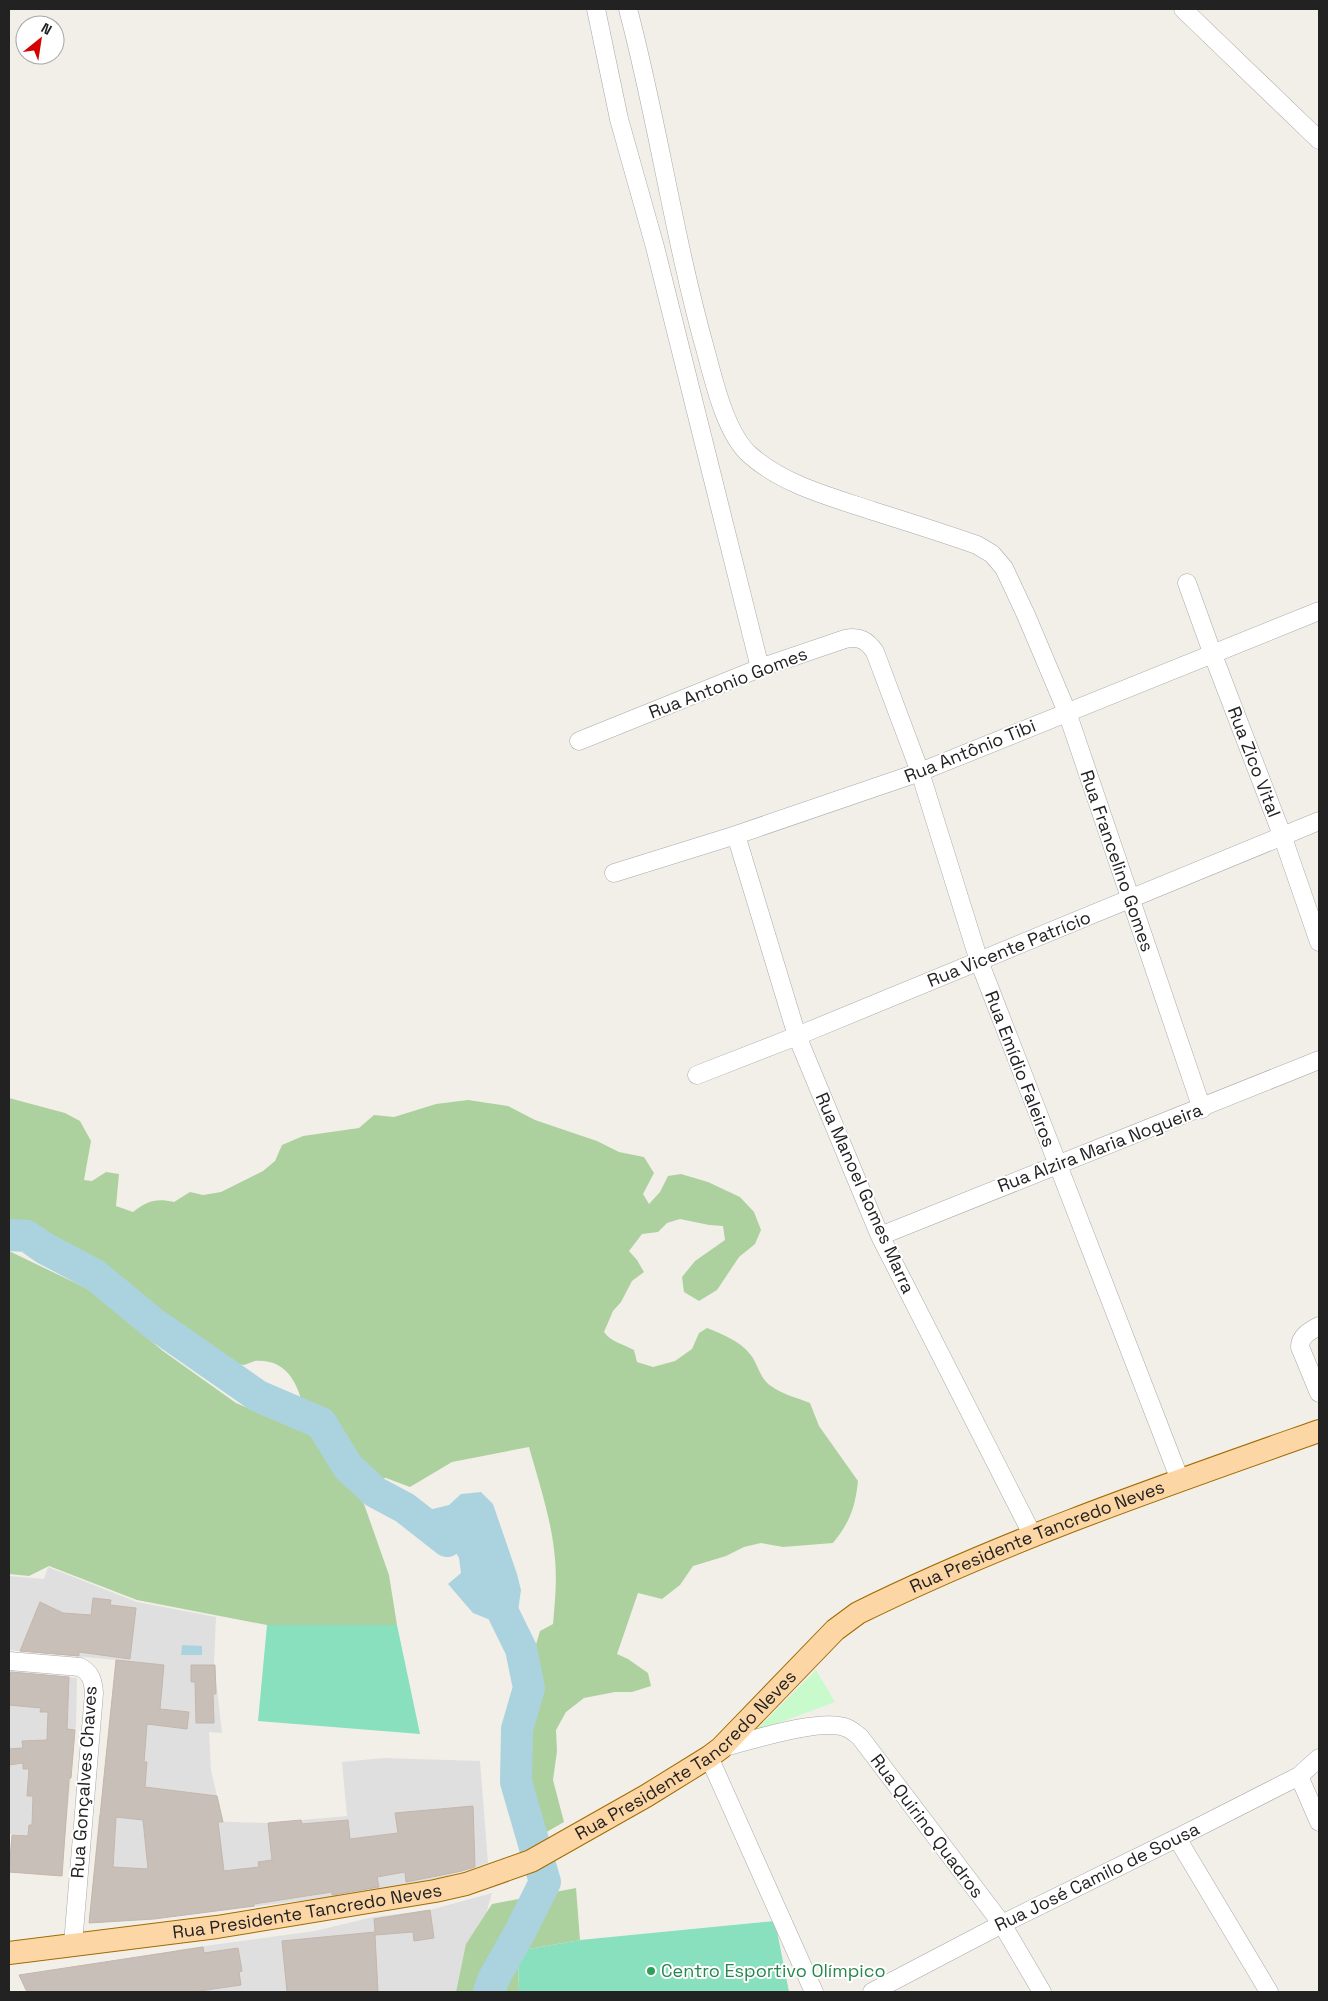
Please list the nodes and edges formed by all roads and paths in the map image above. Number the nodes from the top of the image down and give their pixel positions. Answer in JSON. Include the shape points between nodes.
{"nodes":[{"id":1,"x":596,"y":9,"type":"edge"},
{"id":2,"x":628,"y":9,"type":"edge"},
{"id":3,"x":1183,"y":9,"type":"edge"},
{"id":4,"x":1319,"y":140,"type":"edge"},
{"id":5,"x":1187,"y":583,"type":"dead end"},
{"id":6,"x":1319,"y":611,"type":"edge"},
{"id":7,"x":874,"y":652,"type":"joint"},
{"id":8,"x":1212,"y":655,"type":"junction"},
{"id":9,"x":760,"y":668,"type":"junction"},
{"id":10,"x":1067,"y":712,"type":"junction"},
{"id":11,"x":579,"y":741,"type":"dead end"},
{"id":12,"x":920,"y":772,"type":"junction"},
{"id":13,"x":1319,"y":821,"type":"edge"},
{"id":14,"x":736,"y":835,"type":"junction"},
{"id":15,"x":1282,"y":835,"type":"junction"},
{"id":16,"x":614,"y":873,"type":"dead end"},
{"id":17,"x":1130,"y":899,"type":"junction"},
{"id":18,"x":1319,"y":942,"type":"edge"},
{"id":19,"x":978,"y":962,"type":"junction"},
{"id":20,"x":797,"y":1036,"type":"junction"},
{"id":21,"x":1319,"y":1060,"type":"edge"},
{"id":22,"x":697,"y":1075,"type":"dead end"},
{"id":23,"x":1202,"y":1109,"type":"junction"},
{"id":24,"x":1056,"y":1164,"type":"junction"},
{"id":25,"x":880,"y":1236,"type":"junction"},
{"id":26,"x":1319,"y":1326,"type":"edge"},
{"id":27,"x":1319,"y":1393,"type":"edge"},
{"id":28,"x":1319,"y":1431,"type":"edge"},
{"id":29,"x":1180,"y":1480,"type":"junction"},
{"id":30,"x":1033,"y":1536,"type":"junction"},
{"id":31,"x":9,"y":1661,"type":"edge"},
{"id":32,"x":715,"y":1753,"type":"junction"},
{"id":33,"x":1319,"y":1758,"type":"edge"},
{"id":34,"x":1299,"y":1776,"type":"junction"},
{"id":35,"x":1319,"y":1822,"type":"edge"},
{"id":36,"x":1177,"y":1838,"type":"junction"},
{"id":37,"x":1002,"y":1924,"type":"junction"},
{"id":38,"x":73,"y":1944,"type":"junction"},
{"id":39,"x":9,"y":1953,"type":"edge"},
{"id":40,"x":814,"y":1992,"type":"edge"},
{"id":41,"x":872,"y":1992,"type":"edge"},
{"id":42,"x":1042,"y":1992,"type":"edge"},
{"id":43,"x":1269,"y":1992,"type":"edge"}],
"edges":[{"from":1,"to":9,"type":"street","via":[[616,110],[656,247]]},
{"from":2,"to":10,"type":"street","name":"Rua Francelino Gomes","via":[[696,315],[721,406],[738,439],[748,454],[796,483],[977,545],[992,554],[1004,568]]},
{"from":3,"to":4,"type":"street"},
{"from":5,"to":8,"type":"street","name":"Rua Zico Vital"},
{"from":6,"to":8,"type":"street","name":"Rua Antônio Tibi"},
{"from":7,"to":9,"type":"street","name":"Rua Antonio Gomes","via":[[864,640],[853,638]]},
{"from":7,"to":12,"type":"street","name":"Rua Emídio Faleiros"},
{"from":8,"to":10,"type":"street","name":"Rua Antônio Tibi"},
{"from":8,"to":15,"type":"street","name":"Rua Zico Vital"},
{"from":9,"to":11,"type":"street","name":"Rua Antonio Gomes"},
{"from":10,"to":12,"type":"street","name":"Rua Antônio Tibi"},
{"from":10,"to":17,"type":"street","name":"Rua Francelino Gomes"},
{"from":12,"to":14,"type":"street","name":"Rua Antônio Tibi"},
{"from":12,"to":19,"type":"street","name":"Rua Emídio Faleiros"},
{"from":13,"to":15,"type":"street","name":"Rua Vicente Patrício"},
{"from":14,"to":16,"type":"street","name":"Rua Antônio Tibi"},
{"from":14,"to":20,"type":"street","name":"Rua Manoel Gomes Marra"},
{"from":15,"to":17,"type":"street","name":"Rua Vicente Patrício"},
{"from":15,"to":18,"type":"street","name":"Rua Zico Vital"},
{"from":17,"to":19,"type":"street","name":"Rua Vicente Patrício"},
{"from":17,"to":23,"type":"street","name":"Rua Francelino Gomes"},
{"from":19,"to":20,"type":"street","name":"Rua Vicente Patrício"},
{"from":19,"to":24,"type":"street","name":"Rua Emídio Faleiros"},
{"from":20,"to":22,"type":"street","name":"Rua Vicente Patrício"},
{"from":20,"to":25,"type":"street","name":"Rua Manoel Gomes Marra"},
{"from":21,"to":23,"type":"street","name":"Rua Alzira Maria Nogueira"},
{"from":23,"to":24,"type":"street","name":"Rua Alzira Maria Nogueira"},
{"from":24,"to":25,"type":"street","name":"Rua Alzira Maria Nogueira"},
{"from":24,"to":29,"type":"street","name":"Rua Emídio Faleiros"},
{"from":25,"to":30,"type":"street","name":"Rua Manoel Gomes Marra"},
{"from":26,"to":27,"type":"street","via":[[1300,1341]]},
{"from":28,"to":29,"type":"main road","name":"Rua Presidente Tancredo Neves"},
{"from":29,"to":30,"type":"main road","name":"Rua Presidente Tancredo Neves"},
{"from":30,"to":32,"type":"main road","name":"Rua Presidente Tancredo Neves","via":[[858,1613],[835,1630]]},
{"from":31,"to":38,"type":"street","name":"Rua Gonçalves Chaves","via":[[80,1667],[89,1672],[93,1682]]},
{"from":32,"to":37,"type":"street","name":"Rua Quirino Quadros","via":[[817,1726],[848,1728],[860,1737]]},
{"from":32,"to":38,"type":"main road","name":"Rua Presidente Tancredo Neves","via":[[532,1861],[493,1875],[435,1891],[293,1916]]},
{"from":32,"to":40,"type":"street"},
{"from":33,"to":34,"type":"street","name":"Rua José Camilo de Sousa"},
{"from":34,"to":35,"type":"street"},
{"from":34,"to":36,"type":"street","name":"Rua José Camilo de Sousa"},
{"from":36,"to":37,"type":"street","name":"Rua José Camilo de Sousa"},
{"from":36,"to":43,"type":"street"},
{"from":37,"to":41,"type":"street","name":"Rua José Camilo de Sousa"},
{"from":37,"to":42,"type":"street","name":"Rua Quirino Quadros"},
{"from":38,"to":39,"type":"main road","name":"Rua Presidente Tancredo Neves"}]}
